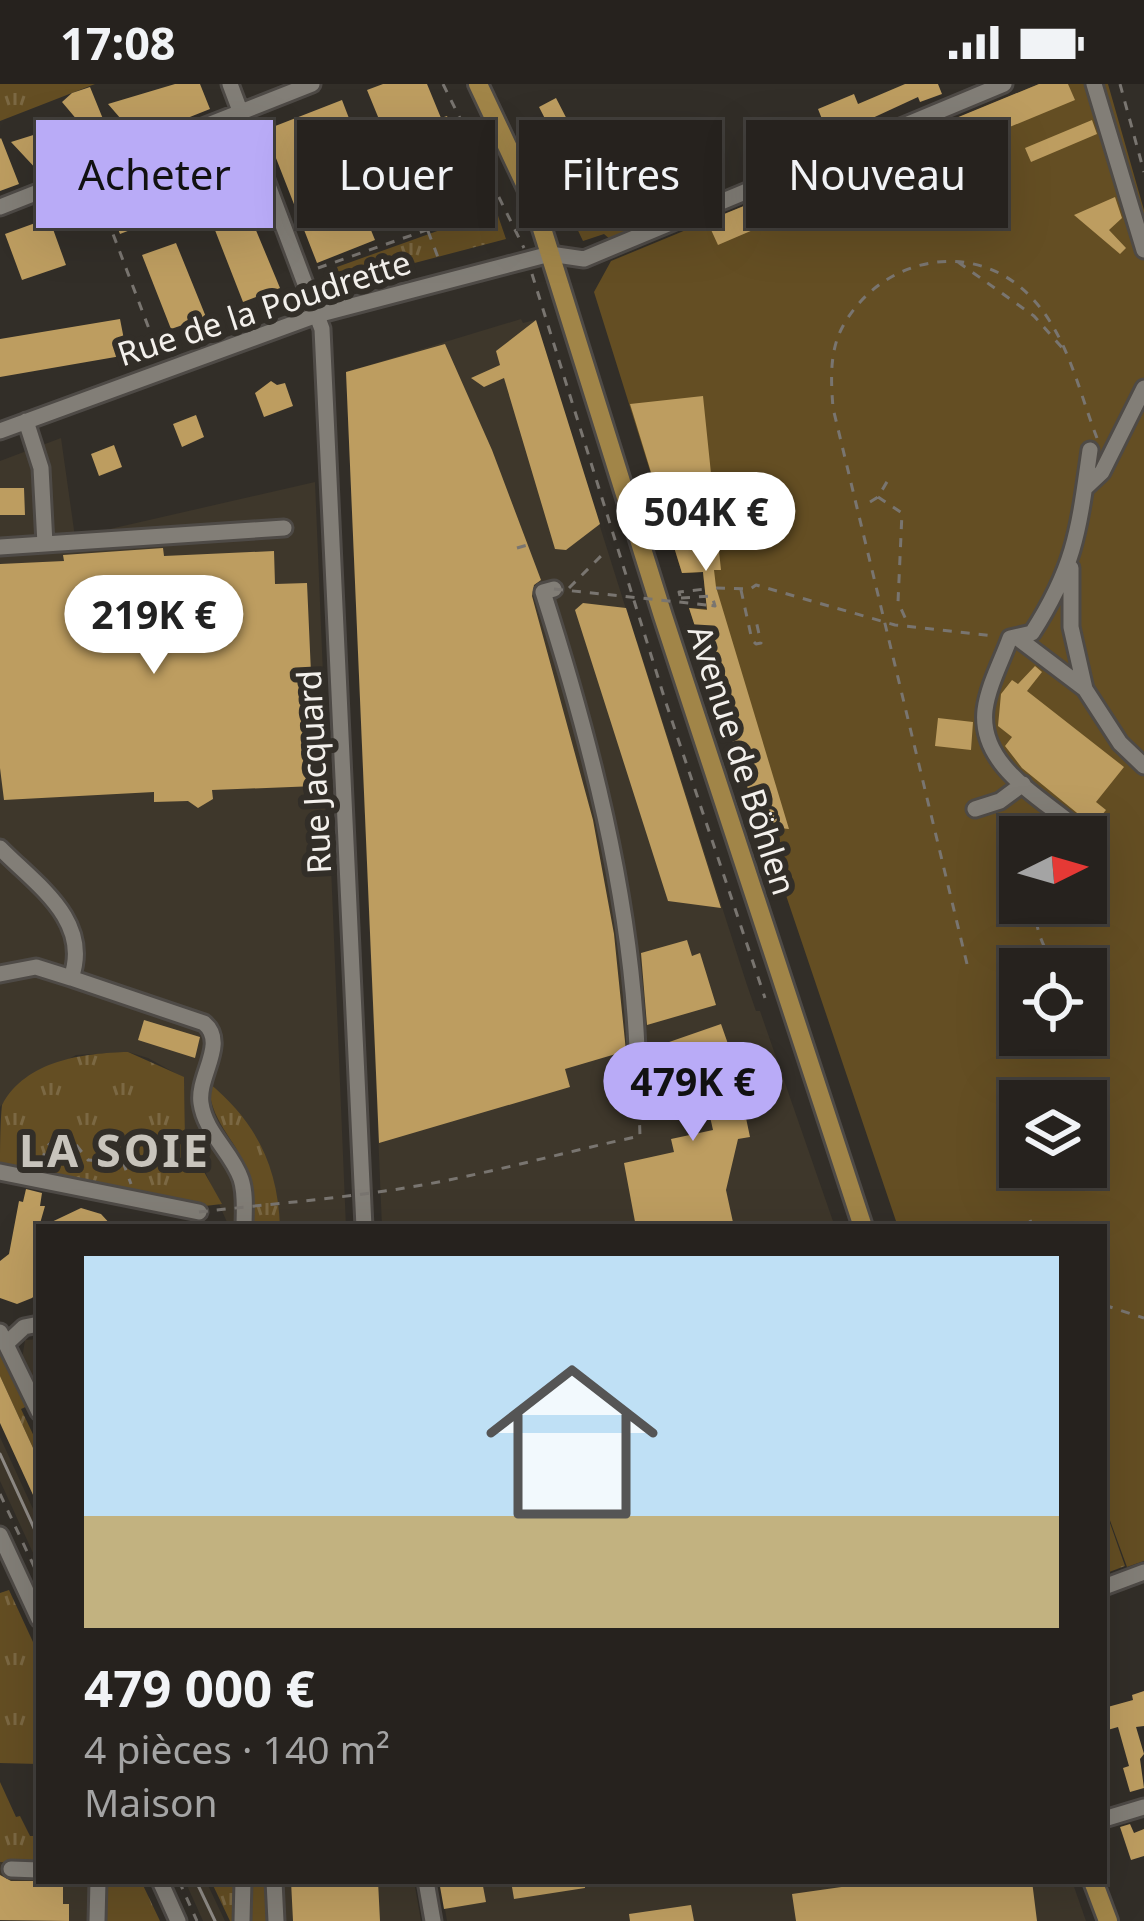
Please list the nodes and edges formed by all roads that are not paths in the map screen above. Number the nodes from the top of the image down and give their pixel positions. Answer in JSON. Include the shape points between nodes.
{"nodes":[{"id":1,"x":230,"y":84,"type":"edge"},
{"id":2,"x":312,"y":84,"type":"edge"},
{"id":3,"x":1004,"y":84,"type":"edge"},
{"id":4,"x":1094,"y":84,"type":"edge"},
{"id":5,"x":488,"y":87,"type":"edge"},
{"id":6,"x":240,"y":111,"type":"junction"},
{"id":7,"x":0,"y":207,"type":"edge"},
{"id":8,"x":1144,"y":250,"type":"edge"},
{"id":9,"x":550,"y":254,"type":"junction"},
{"id":10,"x":317,"y":315,"type":"junction"},
{"id":11,"x":1144,"y":388,"type":"edge"},
{"id":12,"x":26,"y":421,"type":"junction"},
{"id":13,"x":0,"y":431,"type":"edge"},
{"id":14,"x":1090,"y":450,"type":"dead end"},
{"id":15,"x":1084,"y":490,"type":"junction"},
{"id":16,"x":284,"y":529,"type":"dead end"},
{"id":17,"x":45,"y":544,"type":"junction"},
{"id":18,"x":0,"y":548,"type":"edge"},
{"id":19,"x":1071,"y":560,"type":"junction"},
{"id":20,"x":561,"y":589,"type":"road end"},
{"id":21,"x":1015,"y":638,"type":"junction"},
{"id":22,"x":1085,"y":689,"type":"junction"},
{"id":23,"x":1144,"y":766,"type":"edge"},
{"id":24,"x":1023,"y":784,"type":"junction"},
{"id":25,"x":976,"y":809,"type":"dead end"},
{"id":26,"x":1062,"y":816,"type":"edge"},
{"id":27,"x":0,"y":848,"type":"edge"},
{"id":28,"x":0,"y":974,"type":"edge"},
{"id":29,"x":71,"y":977,"type":"junction"},
{"id":30,"x":637,"y":1048,"type":"road end"},
{"id":31,"x":0,"y":1172,"type":"edge"},
{"id":32,"x":199,"y":1212,"type":"road end"},
{"id":33,"x":865,"y":1222,"type":"edge"},
{"id":34,"x":244,"y":1224,"type":"edge"},
{"id":35,"x":364,"y":1224,"type":"edge"},
{"id":36,"x":36,"y":1325,"type":"edge"},
{"id":37,"x":4,"y":1337,"type":"edge"},
{"id":38,"x":36,"y":1406,"type":"edge"},
{"id":39,"x":0,"y":1535,"type":"edge"},
{"id":40,"x":1144,"y":1572,"type":"edge"},
{"id":41,"x":1107,"y":1586,"type":"edge"},
{"id":42,"x":36,"y":1613,"type":"edge"},
{"id":43,"x":1144,"y":1807,"type":"edge"},
{"id":44,"x":1107,"y":1818,"type":"edge"},
{"id":45,"x":11,"y":1869,"type":"dead end"},
{"id":46,"x":36,"y":1870,"type":"edge"},
{"id":47,"x":98,"y":1884,"type":"edge"},
{"id":48,"x":161,"y":1884,"type":"edge"},
{"id":49,"x":243,"y":1884,"type":"edge"},
{"id":50,"x":274,"y":1884,"type":"edge"},
{"id":51,"x":426,"y":1884,"type":"edge"},
{"id":52,"x":1094,"y":1884,"type":"edge"},
{"id":53,"x":98,"y":1921,"type":"edge"},
{"id":54,"x":178,"y":1921,"type":"edge"},
{"id":55,"x":242,"y":1921,"type":"edge"},
{"id":56,"x":276,"y":1921,"type":"edge"},
{"id":57,"x":433,"y":1921,"type":"edge"},
{"id":58,"x":1108,"y":1921,"type":"edge"}],
"edges":[{"from":1,"to":6,"type":"street","name":"Rue Jacquard"},
{"from":2,"to":6,"type":"street"},
{"from":3,"to":9,"type":"street","name":"Rue de la Poudrette","via":[[584,259]]},
{"from":4,"to":8,"type":"street"},
{"from":5,"to":9,"type":"main road","name":"Avenue de Böhlen"},
{"from":6,"to":7,"type":"street"},
{"from":6,"to":10,"type":"street","name":"Rue Jacquard"},
{"from":9,"to":10,"type":"street","name":"Rue de la Poudrette","via":[[527,270]]},
{"from":9,"to":33,"type":"main road","name":"Avenue de Böhlen"},
{"from":10,"to":12,"type":"street","name":"Rue de la Poudrette"},
{"from":10,"to":35,"type":"street","name":"Rue Jacquard","via":[[325,350]]},
{"from":11,"to":15,"type":"street"},
{"from":12,"to":13,"type":"street","name":"Rue de la Poudrette"},
{"from":12,"to":17,"type":"street","via":[[40,468]]},
{"from":14,"to":15,"type":"street"},
{"from":15,"to":19,"type":"street"},
{"from":16,"to":17,"type":"street"},
{"from":17,"to":18,"type":"street"},
{"from":19,"to":21,"type":"street","via":[[1033,633]]},
{"from":19,"to":22,"type":"street","via":[[1071,627]]},
{"from":20,"to":30,"type":"street","via":[[544,592],[606,824]]},
{"from":21,"to":22,"type":"street"},
{"from":21,"to":24,"type":"street","via":[[986,706],[985,735]]},
{"from":22,"to":23,"type":"street"},
{"from":24,"to":25,"type":"street"},
{"from":24,"to":26,"type":"street"},
{"from":27,"to":29,"type":"street","via":[[62,913],[77,946]]},
{"from":28,"to":29,"type":"street","via":[[37,967]]},
{"from":29,"to":34,"type":"street","via":[[213,1030],[200,1100],[242,1182]]},
{"from":31,"to":32,"type":"street"},
{"from":36,"to":37,"type":"street"},
{"from":37,"to":38,"type":"street"},
{"from":39,"to":42,"type":"street"},
{"from":40,"to":41,"type":"street"},
{"from":43,"to":44,"type":"street"},
{"from":45,"to":46,"type":"street"},
{"from":47,"to":53,"type":"street"},
{"from":48,"to":54,"type":"street"},
{"from":49,"to":55,"type":"street"},
{"from":50,"to":56,"type":"street"},
{"from":51,"to":57,"type":"street"},
{"from":52,"to":58,"type":"main road"}]}
